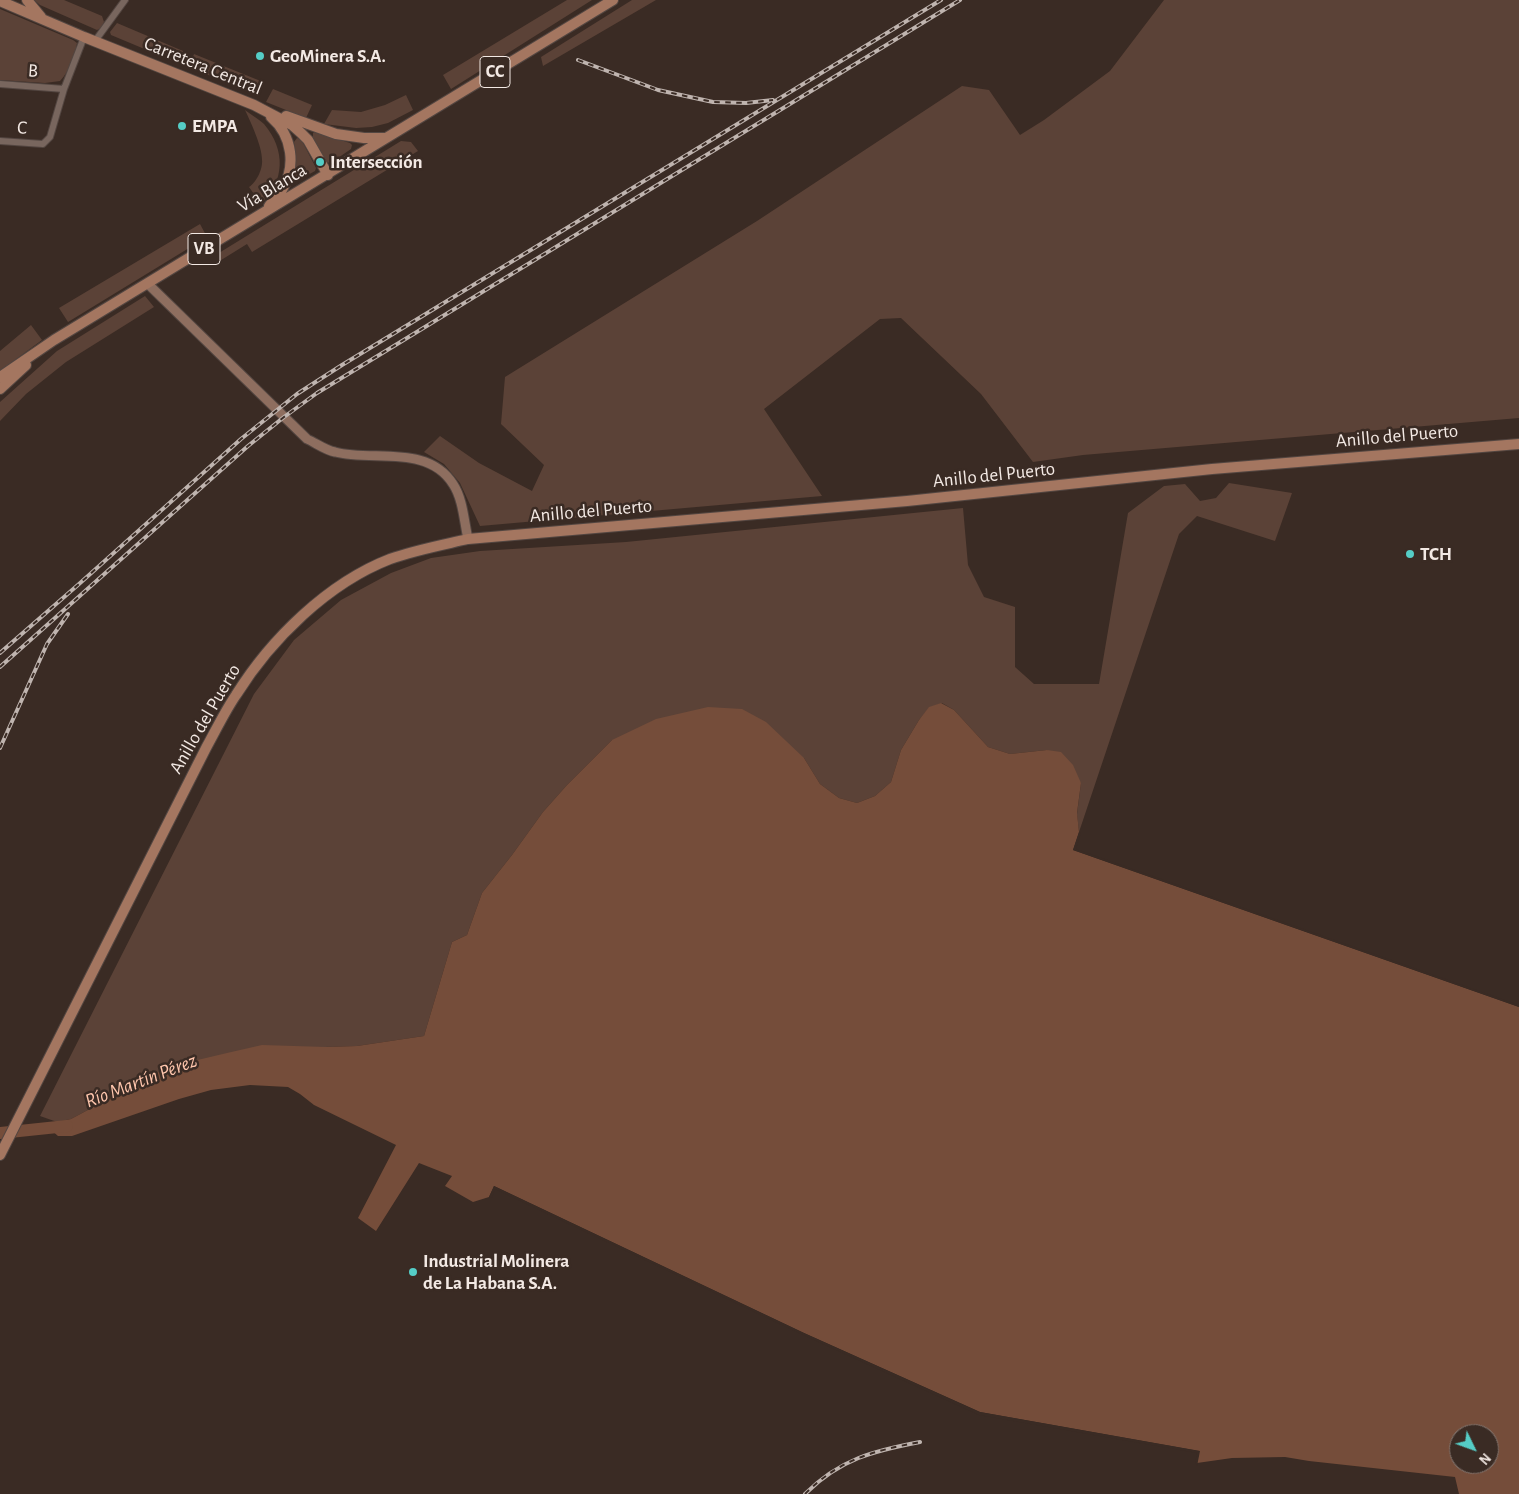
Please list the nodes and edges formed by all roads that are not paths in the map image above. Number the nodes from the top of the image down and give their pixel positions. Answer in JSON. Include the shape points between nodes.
{"nodes":[{"id":1,"x":26,"y":0,"type":"edge"},
{"id":2,"x":125,"y":0,"type":"edge"},
{"id":3,"x":613,"y":0,"type":"edge"},
{"id":4,"x":0,"y":1,"type":"edge"},
{"id":5,"x":43,"y":19,"type":"junction"},
{"id":6,"x":84,"y":37,"type":"junction"},
{"id":7,"x":95,"y":42,"type":"junction"},
{"id":8,"x":0,"y":84,"type":"edge"},
{"id":9,"x":64,"y":89,"type":"junction"},
{"id":10,"x":254,"y":104,"type":"junction"},
{"id":11,"x":385,"y":138,"type":"junction"},
{"id":12,"x":0,"y":141,"type":"edge"},
{"id":13,"x":328,"y":175,"type":"junction"},
{"id":14,"x":261,"y":215,"type":"junction"},
{"id":15,"x":148,"y":284,"type":"junction"},
{"id":16,"x":77,"y":327,"type":"junction"},
{"id":17,"x":0,"y":377,"type":"edge"},
{"id":18,"x":0,"y":389,"type":"edge"},
{"id":19,"x":1519,"y":444,"type":"edge"},
{"id":20,"x":468,"y":539,"type":"junction"},
{"id":21,"x":0,"y":1155,"type":"edge"}],
"edges":[{"from":1,"to":5,"type":"main road","name":"Carretera Central"},
{"from":2,"to":7,"type":"street"},
{"from":3,"to":11,"type":"main road","name":"Vía Blanca","number":"CC"},
{"from":4,"to":5,"type":"main road","name":"Carretera Central"},
{"from":5,"to":6,"type":"main road","name":"Carretera Central"},
{"from":6,"to":7,"type":"main road","name":"Carretera Central"},
{"from":6,"to":9,"type":"street"},
{"from":7,"to":10,"type":"main road","name":"Carretera Central"},
{"from":8,"to":9,"type":"street","name":"B"},
{"from":9,"to":12,"type":"street","name":"C","via":[[50,137],[43,144]]},
{"from":10,"to":11,"type":"main road","via":[[336,134]]},
{"from":10,"to":13,"type":"main road","name":"Carretera Central","via":[[301,133]]},
{"from":10,"to":14,"type":"main road","via":[[280,127],[290,151],[290,167],[283,189]]},
{"from":11,"to":13,"type":"main road","name":"Vía Blanca","number":"CC"},
{"from":13,"to":14,"type":"main road","name":"Vía Blanca","number":"VB"},
{"from":14,"to":15,"type":"main road","name":"Vía Blanca","number":"VB"},
{"from":15,"to":16,"type":"main road","name":"Vía Blanca","number":"VB"},
{"from":15,"to":20,"type":"main road","via":[[307,439],[334,452],[425,461],[439,468],[453,484]]},
{"from":16,"to":17,"type":"main road","name":"Vía Blanca","number":"VB"},
{"from":16,"to":18,"type":"main road","name":"Vía Blanca","number":"VB","via":[[40,353]]},
{"from":19,"to":20,"type":"main road","name":"Anillo del Puerto","via":[[1212,469],[907,501]]},
{"from":20,"to":21,"type":"main road","name":"Anillo del Puerto","via":[[390,559],[365,571],[297,621],[262,658],[235,696],[206,748]]}]}
